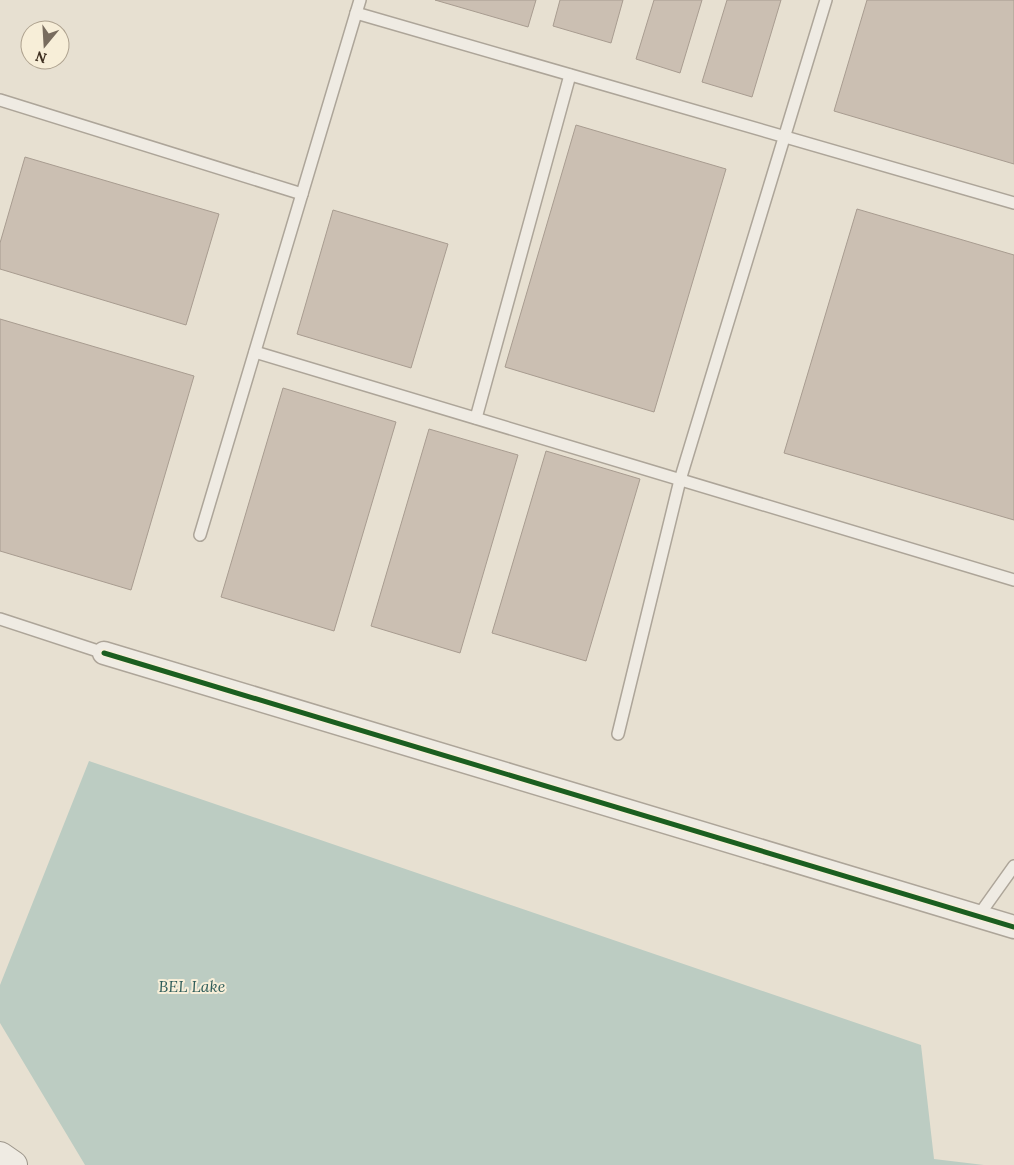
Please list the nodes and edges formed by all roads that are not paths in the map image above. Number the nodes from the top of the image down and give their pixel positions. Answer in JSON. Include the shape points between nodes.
{"nodes":[{"id":1,"x":360,"y":0,"type":"edge"},
{"id":2,"x":826,"y":0,"type":"edge"},
{"id":3,"x":356,"y":13,"type":"junction"},
{"id":4,"x":570,"y":76,"type":"junction"},
{"id":5,"x":0,"y":100,"type":"edge"},
{"id":6,"x":784,"y":138,"type":"junction"},
{"id":7,"x":302,"y":194,"type":"junction"},
{"id":8,"x":1014,"y":203,"type":"edge"},
{"id":9,"x":255,"y":352,"type":"junction"},
{"id":10,"x":476,"y":418,"type":"junction"},
{"id":11,"x":680,"y":480,"type":"junction"},
{"id":12,"x":200,"y":535,"type":"dead end"},
{"id":13,"x":1014,"y":580,"type":"edge"},
{"id":14,"x":0,"y":619,"type":"edge"},
{"id":15,"x":104,"y":653,"type":"joint"},
{"id":16,"x":618,"y":734,"type":"dead end"},
{"id":17,"x":1014,"y":866,"type":"edge"},
{"id":18,"x":979,"y":915,"type":"junction"},
{"id":19,"x":1014,"y":927,"type":"edge"},
{"id":20,"x":0,"y":1156,"type":"edge"},
{"id":21,"x":13,"y":1165,"type":"edge"}],
"edges":[{"from":1,"to":3,"type":"lane"},
{"from":2,"to":6,"type":"lane"},
{"from":3,"to":4,"type":"lane"},
{"from":3,"to":7,"type":"lane"},
{"from":4,"to":6,"type":"lane"},
{"from":4,"to":10,"type":"lane"},
{"from":5,"to":7,"type":"lane"},
{"from":6,"to":8,"type":"lane"},
{"from":6,"to":11,"type":"lane"},
{"from":7,"to":9,"type":"lane"},
{"from":9,"to":10,"type":"lane"},
{"from":9,"to":12,"type":"lane"},
{"from":10,"to":11,"type":"lane"},
{"from":11,"to":13,"type":"lane"},
{"from":11,"to":16,"type":"lane"},
{"from":14,"to":15,"type":"lane"},
{"from":15,"to":18,"type":"street"},
{"from":17,"to":18,"type":"lane"},
{"from":18,"to":19,"type":"street"},
{"from":20,"to":21,"type":"street"}]}
